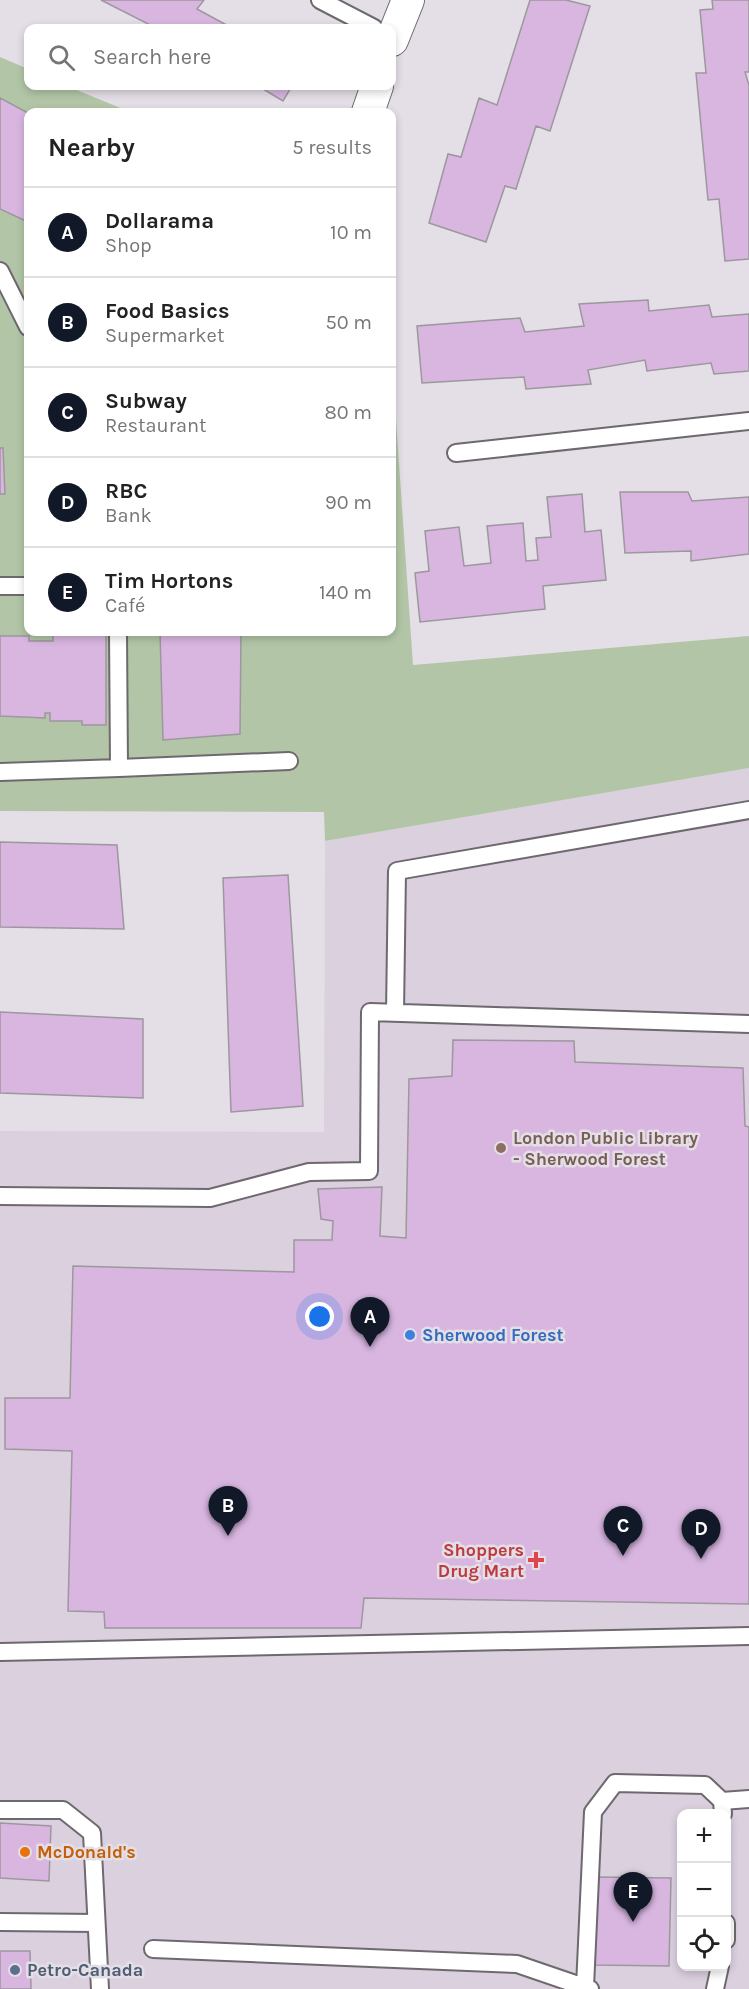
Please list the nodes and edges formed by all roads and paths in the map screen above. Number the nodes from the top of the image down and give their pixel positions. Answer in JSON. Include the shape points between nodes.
{"nodes":[{"id":1,"x":320,"y":0,"type":"edge"},
{"id":2,"x":408,"y":0,"type":"edge"},
{"id":3,"x":366,"y":24,"type":"edge"},
{"id":4,"x":396,"y":29,"type":"edge"},
{"id":5,"x":376,"y":90,"type":"edge"},
{"id":6,"x":369,"y":108,"type":"edge"},
{"id":7,"x":0,"y":272,"type":"edge"},
{"id":8,"x":24,"y":319,"type":"edge"},
{"id":9,"x":749,"y":421,"type":"edge"},
{"id":10,"x":456,"y":453,"type":"dead end"},
{"id":11,"x":0,"y":586,"type":"edge"},
{"id":12,"x":24,"y":586,"type":"edge"},
{"id":13,"x":118,"y":636,"type":"edge"},
{"id":14,"x":289,"y":761,"type":"dead end"},
{"id":15,"x":119,"y":768,"type":"junction"},
{"id":16,"x":0,"y":772,"type":"edge"},
{"id":17,"x":749,"y":810,"type":"edge"},
{"id":18,"x":395,"y":1013,"type":"junction"},
{"id":19,"x":749,"y":1024,"type":"edge"},
{"id":20,"x":0,"y":1196,"type":"edge"},
{"id":21,"x":749,"y":1636,"type":"edge"},
{"id":22,"x":0,"y":1652,"type":"edge"},
{"id":23,"x":749,"y":1800,"type":"edge"},
{"id":24,"x":723,"y":1807,"type":"edge"},
{"id":25,"x":0,"y":1810,"type":"edge"},
{"id":26,"x":0,"y":1922,"type":"edge"},
{"id":27,"x":96,"y":1923,"type":"junction"},
{"id":28,"x":153,"y":1949,"type":"dead end"},
{"id":29,"x":719,"y":1971,"type":"edge"},
{"id":30,"x":588,"y":1988,"type":"edge"},
{"id":31,"x":100,"y":1989,"type":"edge"},
{"id":32,"x":715,"y":1989,"type":"edge"}],
"edges":[{"from":1,"to":3,"type":"lane"},
{"from":2,"to":4,"type":"street"},
{"from":5,"to":6,"type":"street"},
{"from":7,"to":8,"type":"lane"},
{"from":9,"to":10,"type":"lane"},
{"from":11,"to":12,"type":"lane"},
{"from":13,"to":15,"type":"lane"},
{"from":14,"to":15,"type":"lane"},
{"from":15,"to":16,"type":"lane"},
{"from":17,"to":18,"type":"lane","via":[[397,870]]},
{"from":18,"to":19,"type":"lane"},
{"from":18,"to":20,"type":"lane","via":[[370,1012],[369,1171],[309,1172],[210,1198]]},
{"from":21,"to":22,"type":"lane"},
{"from":23,"to":24,"type":"lane"},
{"from":24,"to":30,"type":"lane","via":[[705,1785],[615,1783],[593,1812]]},
{"from":25,"to":27,"type":"lane","via":[[63,1810],[92,1833]]},
{"from":26,"to":27,"type":"lane"},
{"from":27,"to":31,"type":"lane"},
{"from":28,"to":30,"type":"lane","via":[[517,1964]]},
{"from":29,"to":32,"type":"lane"}]}
